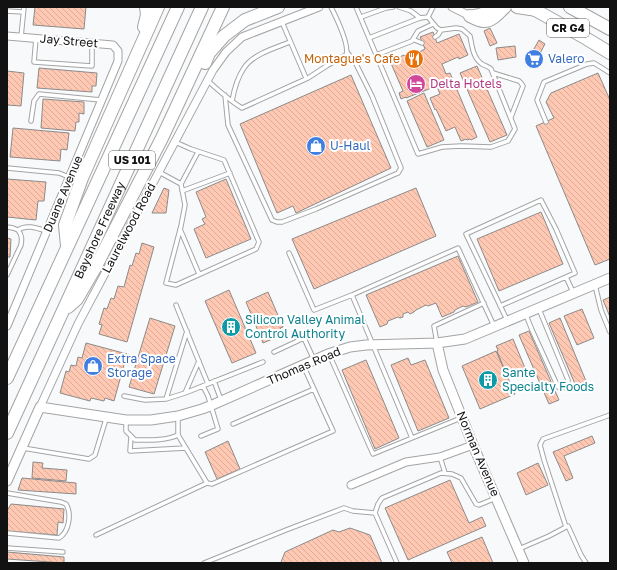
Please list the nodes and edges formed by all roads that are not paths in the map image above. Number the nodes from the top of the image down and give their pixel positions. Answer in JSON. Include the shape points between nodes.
{"nodes":[{"id":1,"x":24,"y":7,"type":"edge"},
{"id":2,"x":146,"y":7,"type":"edge"},
{"id":3,"x":158,"y":7,"type":"edge"},
{"id":4,"x":178,"y":7,"type":"edge"},
{"id":5,"x":202,"y":7,"type":"edge"},
{"id":6,"x":223,"y":7,"type":"edge"},
{"id":7,"x":278,"y":7,"type":"edge"},
{"id":8,"x":319,"y":7,"type":"edge"},
{"id":9,"x":331,"y":7,"type":"edge"},
{"id":10,"x":356,"y":7,"type":"edge"},
{"id":11,"x":393,"y":7,"type":"edge"},
{"id":12,"x":399,"y":7,"type":"edge"},
{"id":13,"x":433,"y":7,"type":"edge"},
{"id":14,"x":452,"y":7,"type":"edge"},
{"id":15,"x":490,"y":7,"type":"edge"},
{"id":16,"x":505,"y":7,"type":"edge"},
{"id":17,"x":518,"y":7,"type":"edge"},
{"id":18,"x":570,"y":7,"type":"edge"},
{"id":19,"x":534,"y":9,"type":"edge"},
{"id":20,"x":7,"y":11,"type":"edge"},
{"id":21,"x":23,"y":12,"type":"junction"},
{"id":22,"x":470,"y":16,"type":"junction"},
{"id":23,"x":360,"y":17,"type":"junction"},
{"id":24,"x":428,"y":17,"type":"junction"},
{"id":25,"x":420,"y":18,"type":"junction"},
{"id":26,"x":282,"y":22,"type":"junction"},
{"id":27,"x":433,"y":24,"type":"junction"},
{"id":28,"x":610,"y":29,"type":"edge"},
{"id":29,"x":441,"y":30,"type":"junction"},
{"id":30,"x":7,"y":36,"type":"edge"},
{"id":31,"x":21,"y":37,"type":"junction"},
{"id":32,"x":435,"y":37,"type":"dead end"},
{"id":33,"x":36,"y":38,"type":"junction"},
{"id":34,"x":369,"y":38,"type":"junction"},
{"id":35,"x":413,"y":38,"type":"junction"},
{"id":36,"x":290,"y":42,"type":"junction"},
{"id":37,"x":92,"y":43,"type":"junction"},
{"id":38,"x":422,"y":43,"type":"dead end"},
{"id":39,"x":347,"y":52,"type":"junction"},
{"id":40,"x":610,"y":53,"type":"edge"},
{"id":41,"x":376,"y":55,"type":"junction"},
{"id":42,"x":135,"y":56,"type":"junction"},
{"id":43,"x":118,"y":61,"type":"joint"},
{"id":44,"x":493,"y":73,"type":"junction"},
{"id":45,"x":610,"y":73,"type":"edge"},
{"id":46,"x":306,"y":78,"type":"junction"},
{"id":47,"x":208,"y":81,"type":"junction"},
{"id":48,"x":225,"y":95,"type":"junction"},
{"id":49,"x":102,"y":100,"type":"junction"},
{"id":50,"x":232,"y":101,"type":"junction"},
{"id":51,"x":510,"y":117,"type":"junction"},
{"id":52,"x":31,"y":121,"type":"dead end"},
{"id":53,"x":546,"y":122,"type":"dead end"},
{"id":54,"x":162,"y":138,"type":"junction"},
{"id":55,"x":175,"y":142,"type":"junction"},
{"id":56,"x":198,"y":152,"type":"junction"},
{"id":57,"x":7,"y":168,"type":"edge"},
{"id":58,"x":159,"y":172,"type":"junction"},
{"id":59,"x":230,"y":173,"type":"junction"},
{"id":60,"x":70,"y":178,"type":"junction"},
{"id":61,"x":181,"y":184,"type":"junction"},
{"id":62,"x":182,"y":191,"type":"junction"},
{"id":63,"x":7,"y":227,"type":"edge"},
{"id":64,"x":180,"y":228,"type":"junction"},
{"id":65,"x":18,"y":230,"type":"junction"},
{"id":66,"x":47,"y":231,"type":"junction"},
{"id":67,"x":67,"y":247,"type":"junction"},
{"id":68,"x":289,"y":252,"type":"dead end"},
{"id":69,"x":199,"y":274,"type":"junction"},
{"id":70,"x":7,"y":275,"type":"edge"},
{"id":71,"x":566,"y":277,"type":"junction"},
{"id":72,"x":610,"y":278,"type":"edge"},
{"id":73,"x":595,"y":284,"type":"junction"},
{"id":74,"x":574,"y":293,"type":"junction"},
{"id":75,"x":352,"y":295,"type":"junction"},
{"id":76,"x":484,"y":303,"type":"junction"},
{"id":77,"x":176,"y":305,"type":"dead end"},
{"id":78,"x":500,"y":306,"type":"junction"},
{"id":79,"x":539,"y":308,"type":"junction"},
{"id":80,"x":10,"y":312,"type":"edge"},
{"id":81,"x":63,"y":312,"type":"junction"},
{"id":82,"x":526,"y":314,"type":"junction"},
{"id":83,"x":507,"y":321,"type":"junction"},
{"id":84,"x":7,"y":326,"type":"edge"},
{"id":85,"x":495,"y":327,"type":"junction"},
{"id":86,"x":186,"y":331,"type":"junction"},
{"id":87,"x":610,"y":332,"type":"edge"},
{"id":88,"x":437,"y":343,"type":"junction"},
{"id":89,"x":373,"y":345,"type":"junction"},
{"id":90,"x":274,"y":352,"type":"dead end"},
{"id":91,"x":328,"y":354,"type":"junction"},
{"id":92,"x":314,"y":360,"type":"junction"},
{"id":93,"x":199,"y":361,"type":"junction"},
{"id":94,"x":263,"y":362,"type":"dead end"},
{"id":95,"x":303,"y":365,"type":"junction"},
{"id":96,"x":7,"y":378,"type":"edge"},
{"id":97,"x":214,"y":381,"type":"junction"},
{"id":98,"x":208,"y":384,"type":"junction"},
{"id":99,"x":203,"y":386,"type":"junction"},
{"id":100,"x":314,"y":389,"type":"junction"},
{"id":101,"x":185,"y":393,"type":"junction"},
{"id":102,"x":124,"y":396,"type":"dead end"},
{"id":103,"x":166,"y":399,"type":"junction"},
{"id":104,"x":221,"y":401,"type":"junction"},
{"id":105,"x":210,"y":406,"type":"junction"},
{"id":106,"x":40,"y":408,"type":"junction"},
{"id":107,"x":610,"y":415,"type":"edge"},
{"id":108,"x":178,"y":416,"type":"junction"},
{"id":109,"x":107,"y":417,"type":"junction"},
{"id":110,"x":462,"y":417,"type":"junction"},
{"id":111,"x":126,"y":420,"type":"junction"},
{"id":112,"x":233,"y":424,"type":"dead end"},
{"id":113,"x":7,"y":432,"type":"edge"},
{"id":114,"x":131,"y":436,"type":"junction"},
{"id":115,"x":178,"y":436,"type":"junction"},
{"id":116,"x":201,"y":436,"type":"dead end"},
{"id":117,"x":412,"y":438,"type":"junction"},
{"id":118,"x":473,"y":445,"type":"junction"},
{"id":119,"x":22,"y":448,"type":"junction"},
{"id":120,"x":186,"y":448,"type":"junction"},
{"id":121,"x":440,"y":457,"type":"junction"},
{"id":122,"x":445,"y":473,"type":"junction"},
{"id":123,"x":7,"y":481,"type":"edge"},
{"id":124,"x":207,"y":483,"type":"junction"},
{"id":125,"x":351,"y":485,"type":"dead end"},
{"id":126,"x":7,"y":494,"type":"edge"},
{"id":127,"x":496,"y":498,"type":"junction"},
{"id":128,"x":375,"y":513,"type":"junction"},
{"id":129,"x":566,"y":527,"type":"junction"},
{"id":130,"x":7,"y":533,"type":"edge"},
{"id":131,"x":96,"y":535,"type":"dead end"},
{"id":132,"x":7,"y":548,"type":"edge"},
{"id":133,"x":518,"y":549,"type":"junction"},
{"id":134,"x":63,"y":552,"type":"dead end"},
{"id":135,"x":204,"y":563,"type":"edge"},
{"id":136,"x":398,"y":563,"type":"edge"},
{"id":137,"x":524,"y":563,"type":"edge"},
{"id":138,"x":586,"y":563,"type":"edge"}],
"edges":[{"from":1,"to":21,"type":"lane"},
{"from":2,"to":42,"type":"highway","via":[[144,32]]},
{"from":3,"to":42,"type":"highway"},
{"from":4,"to":67,"type":"highway","name":"Bayshore Freeway","number":"US 101"},
{"from":5,"to":81,"type":"highway","name":"Bayshore Freeway","number":"US 101"},
{"from":6,"to":54,"type":"highway"},
{"from":7,"to":54,"type":"highway","via":[[245,20],[224,36],[209,53],[172,126]]},
{"from":8,"to":26,"type":"street","name":"Laurelwood Road"},
{"from":9,"to":39,"type":"lane","via":[[344,37]]},
{"from":10,"to":23,"type":"lane"},
{"from":11,"to":23,"type":"lane"},
{"from":12,"to":25,"type":"lane","via":[[411,11]]},
{"from":13,"to":24,"type":"lane"},
{"from":14,"to":22,"type":"street"},
{"from":15,"to":22,"type":"highway","via":[[483,14]]},
{"from":16,"to":22,"type":"highway","via":[[485,21]]},
{"from":17,"to":19,"type":"highway"},
{"from":18,"to":28,"type":"highway","number":"CR G4"},
{"from":19,"to":40,"type":"highway","number":"CR G4"},
{"from":20,"to":21,"type":"lane"},
{"from":21,"to":31,"type":"lane"},
{"from":23,"to":34,"type":"lane"},
{"from":24,"to":25,"type":"lane"},
{"from":24,"to":27,"type":"lane"},
{"from":25,"to":34,"type":"lane"},
{"from":26,"to":36,"type":"lane"},
{"from":26,"to":47,"type":"street","name":"Laurelwood Road","via":[[242,37],[226,52]]},
{"from":27,"to":29,"type":"lane"},
{"from":27,"to":35,"type":"lane","via":[[418,31]]},
{"from":29,"to":32,"type":"lane"},
{"from":29,"to":44,"type":"lane","via":[[462,29],[470,36],[477,59],[489,66]]},
{"from":30,"to":31,"type":"street","name":"Jay Street"},
{"from":31,"to":33,"type":"street","name":"Jay Street"},
{"from":33,"to":37,"type":"street","name":"Jay Street"},
{"from":33,"to":37,"type":"lane","via":[[34,62],[92,66]]},
{"from":34,"to":41,"type":"lane"},
{"from":35,"to":38,"type":"lane"},
{"from":35,"to":41,"type":"lane","via":[[412,41]]},
{"from":36,"to":46,"type":"lane"},
{"from":36,"to":50,"type":"lane","via":[[257,55],[244,68]]},
{"from":37,"to":43,"type":"street","name":"Jay Street","via":[[113,46],[118,51]]},
{"from":39,"to":46,"type":"lane"},
{"from":39,"to":48,"type":"lane","via":[[372,96],[401,168],[398,173],[282,222],[272,220],[228,125]]},
{"from":41,"to":51,"type":"lane","via":[[418,154],[442,147],[491,147],[508,141],[515,129]]},
{"from":42,"to":67,"type":"highway","via":[[82,178],[65,225]]},
{"from":43,"to":49,"type":"street","name":"Duane Avenue"},
{"from":44,"to":51,"type":"lane"},
{"from":44,"to":51,"type":"lane","via":[[516,80],[523,86]]},
{"from":45,"to":53,"type":"lane","via":[[594,63],[544,82],[537,100]]},
{"from":46,"to":50,"type":"lane","via":[[242,108]]},
{"from":47,"to":48,"type":"lane"},
{"from":47,"to":55,"type":"street","name":"Laurelwood Road"},
{"from":48,"to":50,"type":"lane"},
{"from":49,"to":52,"type":"lane","via":[[39,94],[34,101]]},
{"from":49,"to":60,"type":"street","name":"Duane Avenue"},
{"from":54,"to":81,"type":"highway","via":[[95,268],[77,299]]},
{"from":55,"to":56,"type":"lane"},
{"from":55,"to":58,"type":"street","name":"Laurelwood Road"},
{"from":56,"to":59,"type":"lane","via":[[224,160]]},
{"from":56,"to":61,"type":"lane"},
{"from":57,"to":60,"type":"lane","via":[[59,173]]},
{"from":58,"to":61,"type":"lane"},
{"from":58,"to":106,"type":"street","name":"Laurelwood Road","via":[[78,324]]},
{"from":59,"to":62,"type":"lane"},
{"from":59,"to":69,"type":"lane","via":[[259,242],[256,249]]},
{"from":60,"to":66,"type":"street","name":"Duane Avenue"},
{"from":61,"to":62,"type":"lane"},
{"from":62,"to":64,"type":"lane","via":[[184,205]]},
{"from":63,"to":65,"type":"lane"},
{"from":64,"to":69,"type":"lane"},
{"from":64,"to":69,"type":"lane","via":[[166,284],[176,285]]},
{"from":65,"to":66,"type":"lane","via":[[27,227]]},
{"from":65,"to":70,"type":"lane","via":[[21,234],[21,245]]},
{"from":66,"to":80,"type":"street","name":"Duane Avenue"},
{"from":67,"to":96,"type":"highway","name":"Bayshore Freeway","number":"US 101"},
{"from":68,"to":75,"type":"lane","via":[[314,310]]},
{"from":71,"to":74,"type":"lane"},
{"from":71,"to":78,"type":"lane"},
{"from":71,"to":78,"type":"lane","via":[[575,273],[541,200],[466,234]]},
{"from":72,"to":73,"type":"street","name":"Thomas Road"},
{"from":73,"to":74,"type":"street","name":"Thomas Road"},
{"from":73,"to":87,"type":"lane","via":[[601,310]]},
{"from":74,"to":79,"type":"street","name":"Thomas Road"},
{"from":75,"to":76,"type":"lane","via":[[458,248]]},
{"from":75,"to":89,"type":"lane"},
{"from":76,"to":85,"type":"lane"},
{"from":76,"to":88,"type":"lane","via":[[434,326]]},
{"from":77,"to":86,"type":"lane"},
{"from":78,"to":83,"type":"lane"},
{"from":79,"to":82,"type":"street","name":"Thomas Road"},
{"from":79,"to":82,"type":"lane","via":[[568,380],[566,387],[558,387]]},
{"from":80,"to":84,"type":"street","name":"Duane Avenue"},
{"from":81,"to":113,"type":"highway","name":"Bayshore Freeway","number":"US 101"},
{"from":82,"to":83,"type":"street","name":"Thomas Road"},
{"from":83,"to":85,"type":"street","name":"Thomas Road"},
{"from":85,"to":88,"type":"street","name":"Thomas Road","via":[[465,339]]},
{"from":86,"to":93,"type":"lane"},
{"from":86,"to":103,"type":"lane"},
{"from":88,"to":89,"type":"street","name":"Thomas Road"},
{"from":88,"to":110,"type":"street","name":"Norman Avenue","via":[[443,370]]},
{"from":89,"to":91,"type":"street","name":"Thomas Road","via":[[350,347]]},
{"from":89,"to":117,"type":"lane"},
{"from":90,"to":92,"type":"lane","via":[[304,338]]},
{"from":91,"to":92,"type":"street","name":"Thomas Road"},
{"from":91,"to":117,"type":"lane","via":[[373,454]]},
{"from":92,"to":95,"type":"street","name":"Thomas Road"},
{"from":93,"to":98,"type":"lane"},
{"from":93,"to":101,"type":"lane"},
{"from":94,"to":97,"type":"lane"},
{"from":95,"to":100,"type":"lane"},
{"from":95,"to":104,"type":"street","name":"Thomas Road"},
{"from":97,"to":98,"type":"lane"},
{"from":97,"to":104,"type":"lane"},
{"from":98,"to":99,"type":"lane"},
{"from":99,"to":101,"type":"lane"},
{"from":99,"to":105,"type":"lane"},
{"from":100,"to":112,"type":"lane"},
{"from":100,"to":124,"type":"lane","via":[[333,431],[212,484]]},
{"from":101,"to":103,"type":"lane"},
{"from":102,"to":103,"type":"lane","via":[[145,400]]},
{"from":104,"to":105,"type":"street","name":"Thomas Road"},
{"from":105,"to":108,"type":"street","name":"Thomas Road"},
{"from":105,"to":116,"type":"lane","via":[[218,429]]},
{"from":106,"to":109,"type":"street","name":"Thomas Road"},
{"from":106,"to":119,"type":"street","name":"Laurelwood Road"},
{"from":107,"to":129,"type":"lane","via":[[543,439],[540,445]]},
{"from":108,"to":111,"type":"street","name":"Thomas Road"},
{"from":108,"to":115,"type":"lane"},
{"from":109,"to":111,"type":"street","name":"Thomas Road"},
{"from":109,"to":119,"type":"lane","via":[[94,455],[88,459]]},
{"from":110,"to":117,"type":"lane"},
{"from":110,"to":118,"type":"street","name":"Norman Avenue"},
{"from":111,"to":114,"type":"lane","via":[[126,431]]},
{"from":114,"to":115,"type":"lane","via":[[135,440]]},
{"from":114,"to":120,"type":"lane","via":[[130,451]]},
{"from":115,"to":120,"type":"lane"},
{"from":118,"to":121,"type":"street"},
{"from":118,"to":127,"type":"street","name":"Norman Avenue"},
{"from":119,"to":123,"type":"street","name":"Laurelwood Road"},
{"from":120,"to":124,"type":"lane"},
{"from":121,"to":122,"type":"lane"},
{"from":121,"to":125,"type":"street","via":[[406,462]]},
{"from":122,"to":127,"type":"lane","via":[[461,478],[476,504]]},
{"from":122,"to":128,"type":"lane","via":[[382,498]]},
{"from":124,"to":131,"type":"lane"},
{"from":126,"to":130,"type":"lane","via":[[61,502],[66,504],[70,512],[66,532],[59,538]]},
{"from":127,"to":133,"type":"street","name":"Norman Avenue"},
{"from":128,"to":135,"type":"lane","via":[[353,512],[344,508]]},
{"from":128,"to":136,"type":"lane"},
{"from":129,"to":133,"type":"lane"},
{"from":129,"to":138,"type":"lane","via":[[568,526]]},
{"from":132,"to":134,"type":"lane"},
{"from":133,"to":137,"type":"street","name":"Norman Avenue"}]}
